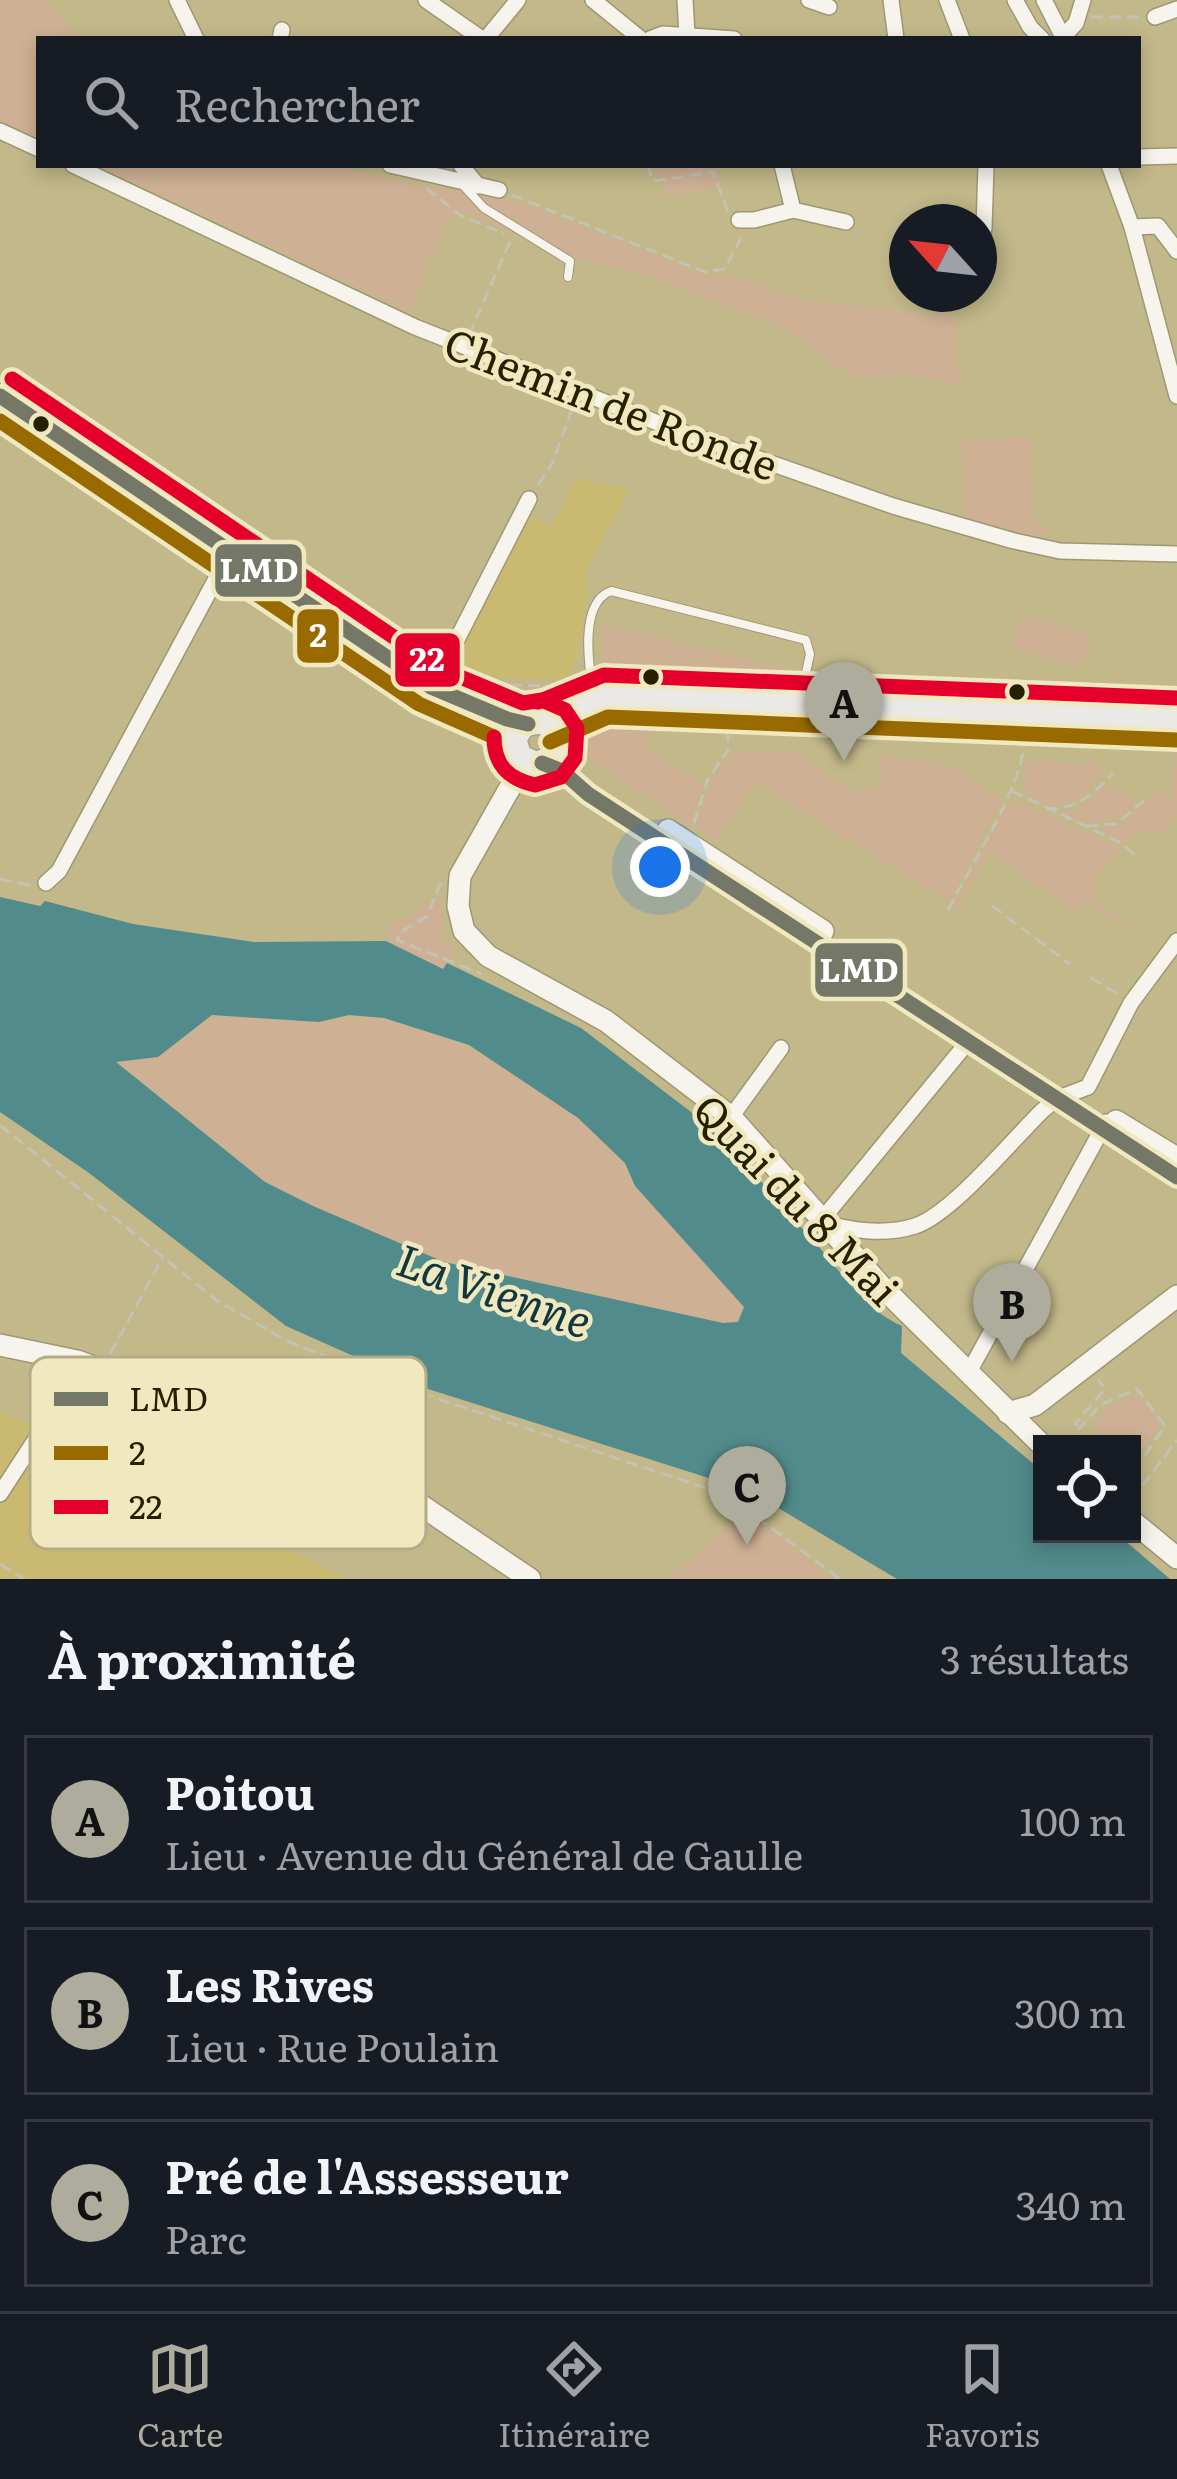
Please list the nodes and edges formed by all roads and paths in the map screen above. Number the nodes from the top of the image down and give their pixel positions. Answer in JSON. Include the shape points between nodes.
{"nodes":[{"id":1,"x":177,"y":0,"type":"edge"},
{"id":2,"x":426,"y":0,"type":"edge"},
{"id":3,"x":518,"y":0,"type":"edge"},
{"id":4,"x":685,"y":0,"type":"edge"},
{"id":5,"x":808,"y":0,"type":"edge"},
{"id":6,"x":891,"y":0,"type":"edge"},
{"id":7,"x":947,"y":0,"type":"edge"},
{"id":8,"x":1015,"y":0,"type":"edge"},
{"id":9,"x":1044,"y":0,"type":"edge"},
{"id":10,"x":599,"y":6,"type":"edge"},
{"id":11,"x":830,"y":7,"type":"dead end"},
{"id":12,"x":1081,"y":8,"type":"edge"},
{"id":13,"x":1177,"y":9,"type":"edge"},
{"id":14,"x":1155,"y":17,"type":"joint"},
{"id":15,"x":687,"y":35,"type":"junction"},
{"id":16,"x":195,"y":36,"type":"edge"},
{"id":17,"x":480,"y":36,"type":"edge"},
{"id":18,"x":487,"y":36,"type":"edge"},
{"id":19,"x":642,"y":36,"type":"edge"},
{"id":20,"x":656,"y":36,"type":"edge"},
{"id":21,"x":699,"y":36,"type":"edge"},
{"id":22,"x":896,"y":36,"type":"edge"},
{"id":23,"x":961,"y":36,"type":"edge"},
{"id":24,"x":1039,"y":36,"type":"edge"},
{"id":25,"x":1062,"y":36,"type":"edge"},
{"id":26,"x":1065,"y":36,"type":"edge"},
{"id":27,"x":0,"y":130,"type":"edge"},
{"id":28,"x":36,"y":148,"type":"edge"},
{"id":29,"x":1177,"y":156,"type":"edge"},
{"id":30,"x":1141,"y":157,"type":"edge"},
{"id":31,"x":79,"y":168,"type":"edge"},
{"id":32,"x":402,"y":168,"type":"edge"},
{"id":33,"x":648,"y":168,"type":"edge"},
{"id":34,"x":783,"y":168,"type":"edge"},
{"id":35,"x":986,"y":168,"type":"edge"},
{"id":36,"x":1110,"y":168,"type":"edge"},
{"id":37,"x":410,"y":170,"type":"junction"},
{"id":38,"x":460,"y":173,"type":"edge"},
{"id":39,"x":499,"y":190,"type":"joint"},
{"id":40,"x":985,"y":204,"type":"edge"},
{"id":41,"x":793,"y":210,"type":"junction"},
{"id":42,"x":739,"y":220,"type":"junction"},
{"id":43,"x":846,"y":222,"type":"dead end"},
{"id":44,"x":1132,"y":227,"type":"junction"},
{"id":45,"x":1177,"y":251,"type":"edge"},
{"id":46,"x":568,"y":278,"type":"dead end"},
{"id":47,"x":464,"y":347,"type":"junction"},
{"id":48,"x":0,"y":396,"type":"edge"},
{"id":49,"x":1177,"y":396,"type":"edge"},
{"id":50,"x":575,"y":400,"type":"dead end"},
{"id":51,"x":0,"y":411,"type":"edge"},
{"id":52,"x":530,"y":499,"type":"joint"},
{"id":53,"x":1177,"y":554,"type":"edge"},
{"id":54,"x":225,"y":562,"type":"junction"},
{"id":55,"x":460,"y":683,"type":"dead end"},
{"id":56,"x":430,"y":692,"type":"junction"},
{"id":57,"x":728,"y":700,"type":"junction"},
{"id":58,"x":800,"y":702,"type":"junction"},
{"id":59,"x":586,"y":704,"type":"junction"},
{"id":60,"x":1177,"y":719,"type":"edge"},
{"id":61,"x":537,"y":742,"type":"junction"},
{"id":62,"x":1024,"y":744,"type":"dead end"},
{"id":63,"x":1113,"y":773,"type":"dead end"},
{"id":64,"x":1012,"y":790,"type":"junction"},
{"id":65,"x":1147,"y":798,"type":"dead end"},
{"id":66,"x":1044,"y":809,"type":"junction"},
{"id":67,"x":1079,"y":825,"type":"junction"},
{"id":68,"x":686,"y":841,"type":"junction"},
{"id":69,"x":1136,"y":856,"type":"dead end"},
{"id":70,"x":447,"y":870,"type":"dead end"},
{"id":71,"x":0,"y":879,"type":"edge"},
{"id":72,"x":46,"y":884,"type":"joint"},
{"id":73,"x":992,"y":906,"type":"dead end"},
{"id":74,"x":948,"y":910,"type":"dead end"},
{"id":75,"x":1177,"y":941,"type":"edge"},
{"id":76,"x":1070,"y":964,"type":"dead end"},
{"id":77,"x":488,"y":977,"type":"dead end"},
{"id":78,"x":1091,"y":978,"type":"dead end"},
{"id":79,"x":1131,"y":1003,"type":"junction"},
{"id":80,"x":967,"y":1043,"type":"junction"},
{"id":81,"x":781,"y":1048,"type":"dead end"},
{"id":82,"x":1064,"y":1097,"type":"junction"},
{"id":83,"x":731,"y":1117,"type":"junction"},
{"id":84,"x":1106,"y":1122,"type":"junction"},
{"id":85,"x":0,"y":1125,"type":"edge"},
{"id":86,"x":1177,"y":1158,"type":"edge"},
{"id":87,"x":1177,"y":1177,"type":"edge"},
{"id":88,"x":820,"y":1222,"type":"junction"},
{"id":89,"x":164,"y":1256,"type":"junction"},
{"id":90,"x":1177,"y":1295,"type":"edge"},
{"id":91,"x":0,"y":1345,"type":"edge"},
{"id":92,"x":52,"y":1357,"type":"edge"},
{"id":93,"x":108,"y":1357,"type":"edge"},
{"id":94,"x":322,"y":1357,"type":"edge"},
{"id":95,"x":1088,"y":1365,"type":"junction"},
{"id":96,"x":969,"y":1372,"type":"junction"},
{"id":97,"x":426,"y":1392,"type":"edge"},
{"id":98,"x":1008,"y":1413,"type":"junction"},
{"id":99,"x":1080,"y":1428,"type":"junction"},
{"id":100,"x":1074,"y":1435,"type":"edge"},
{"id":101,"x":1033,"y":1437,"type":"edge"},
{"id":102,"x":1177,"y":1440,"type":"edge"},
{"id":103,"x":1151,"y":1446,"type":"junction"},
{"id":104,"x":30,"y":1448,"type":"edge"},
{"id":105,"x":1166,"y":1456,"type":"junction"},
{"id":106,"x":1141,"y":1461,"type":"edge"},
{"id":107,"x":1141,"y":1488,"type":"edge"},
{"id":108,"x":0,"y":1494,"type":"edge"},
{"id":109,"x":426,"y":1510,"type":"edge"},
{"id":110,"x":1141,"y":1528,"type":"edge"},
{"id":111,"x":1177,"y":1558,"type":"edge"},
{"id":112,"x":0,"y":1564,"type":"edge"},
{"id":113,"x":24,"y":1579,"type":"edge"},
{"id":114,"x":530,"y":1579,"type":"edge"},
{"id":115,"x":839,"y":1579,"type":"edge"}],
"edges":[{"from":1,"to":16,"type":"street"},
{"from":2,"to":17,"type":"street"},
{"from":3,"to":18,"type":"street"},
{"from":4,"to":15,"type":"street"},
{"from":5,"to":11,"type":"street"},
{"from":6,"to":22,"type":"street"},
{"from":7,"to":23,"type":"street"},
{"from":8,"to":24,"type":"street"},
{"from":9,"to":25,"type":"street"},
{"from":10,"to":19,"type":"street"},
{"from":12,"to":14,"type":"path"},
{"from":12,"to":26,"type":"street"},
{"from":13,"to":14,"type":"street"},
{"from":15,"to":20,"type":"street"},
{"from":15,"to":21,"type":"street"},
{"from":27,"to":28,"type":"street"},
{"from":29,"to":30,"type":"street"},
{"from":31,"to":47,"type":"street","name":"Chemin de Ronde"},
{"from":32,"to":37,"type":"street"},
{"from":33,"to":42,"type":"path","via":[[652,181],[713,172],[725,212]]},
{"from":34,"to":41,"type":"street"},
{"from":35,"to":40,"type":"street"},
{"from":36,"to":44,"type":"street"},
{"from":37,"to":38,"type":"street"},
{"from":37,"to":47,"type":"path","via":[[449,208],[512,238]]},
{"from":38,"to":39,"type":"street"},
{"from":38,"to":46,"type":"lane","via":[[484,208],[571,261]]},
{"from":39,"to":42,"type":"path","via":[[705,272],[733,259]]},
{"from":41,"to":42,"type":"street"},
{"from":41,"to":43,"type":"street"},
{"from":44,"to":45,"type":"street","via":[[1158,226]]},
{"from":44,"to":49,"type":"street"},
{"from":47,"to":53,"type":"street","name":"Chemin de Ronde","via":[[948,524],[1060,551]]},
{"from":48,"to":56,"type":"main road"},
{"from":50,"to":52,"type":"path"},
{"from":51,"to":54,"type":"main road"},
{"from":52,"to":56,"type":"street"},
{"from":54,"to":56,"type":"main road"},
{"from":54,"to":72,"type":"street"},
{"from":55,"to":59,"type":"path","via":[[581,687]]},
{"from":56,"to":61,"type":"main road"},
{"from":57,"to":58,"type":"main road"},
{"from":57,"to":59,"type":"main road"},
{"from":57,"to":68,"type":"path","via":[[728,750],[708,779]]},
{"from":58,"to":59,"type":"lane","via":[[810,646],[797,636],[604,592],[590,624]]},
{"from":58,"to":60,"type":"main road"},
{"from":59,"to":61,"type":"main road"},
{"from":61,"to":68,"type":"main road"},
{"from":61,"to":80,"type":"main road","via":[[588,794]]},
{"from":61,"to":83,"type":"main road","name":"Quai du 8 Mai","via":[[460,876],[464,931],[488,956],[592,1011]]},
{"from":62,"to":64,"type":"path"},
{"from":63,"to":66,"type":"path","via":[[1074,806]]},
{"from":64,"to":66,"type":"path"},
{"from":64,"to":74,"type":"path"},
{"from":65,"to":67,"type":"path","via":[[1115,824]]},
{"from":66,"to":67,"type":"path"},
{"from":67,"to":69,"type":"path"},
{"from":68,"to":82,"type":"main road"},
{"from":70,"to":77,"type":"path","via":[[427,916],[397,940]]},
{"from":71,"to":72,"type":"path"},
{"from":73,"to":76,"type":"path"},
{"from":75,"to":79,"type":"street"},
{"from":78,"to":79,"type":"path"},
{"from":79,"to":82,"type":"street","via":[[1088,1087]]},
{"from":80,"to":82,"type":"main road"},
{"from":80,"to":88,"type":"street"},
{"from":81,"to":83,"type":"street"},
{"from":82,"to":84,"type":"main road"},
{"from":82,"to":88,"type":"street","via":[[930,1219],[865,1231]]},
{"from":83,"to":88,"type":"main road","name":"Quai du 8 Mai"},
{"from":84,"to":86,"type":"main road"},
{"from":84,"to":87,"type":"main road"},
{"from":84,"to":96,"type":"street"},
{"from":85,"to":89,"type":"path"},
{"from":88,"to":96,"type":"main road","name":"Quai du 8 Mai"},
{"from":89,"to":93,"type":"path"},
{"from":89,"to":94,"type":"path","via":[[216,1300]]},
{"from":90,"to":95,"type":"main road"},
{"from":91,"to":92,"type":"main road"},
{"from":95,"to":98,"type":"main road","via":[[1035,1405]]},
{"from":95,"to":99,"type":"path","via":[[1105,1389],[1075,1424]]},
{"from":96,"to":98,"type":"main road","name":"Quai du 8 Mai"},
{"from":97,"to":115,"type":"path","via":[[727,1495]]},
{"from":98,"to":101,"type":"main road","name":"Quai du 8 Mai"},
{"from":99,"to":100,"type":"path"},
{"from":99,"to":103,"type":"path","via":[[1100,1405],[1137,1389],[1165,1426]]},
{"from":102,"to":105,"type":"path"},
{"from":103,"to":105,"type":"path"},
{"from":103,"to":106,"type":"path"},
{"from":104,"to":108,"type":"street"},
{"from":105,"to":107,"type":"path"},
{"from":109,"to":114,"type":"main road"},
{"from":110,"to":111,"type":"main road"},
{"from":112,"to":113,"type":"path"}]}
